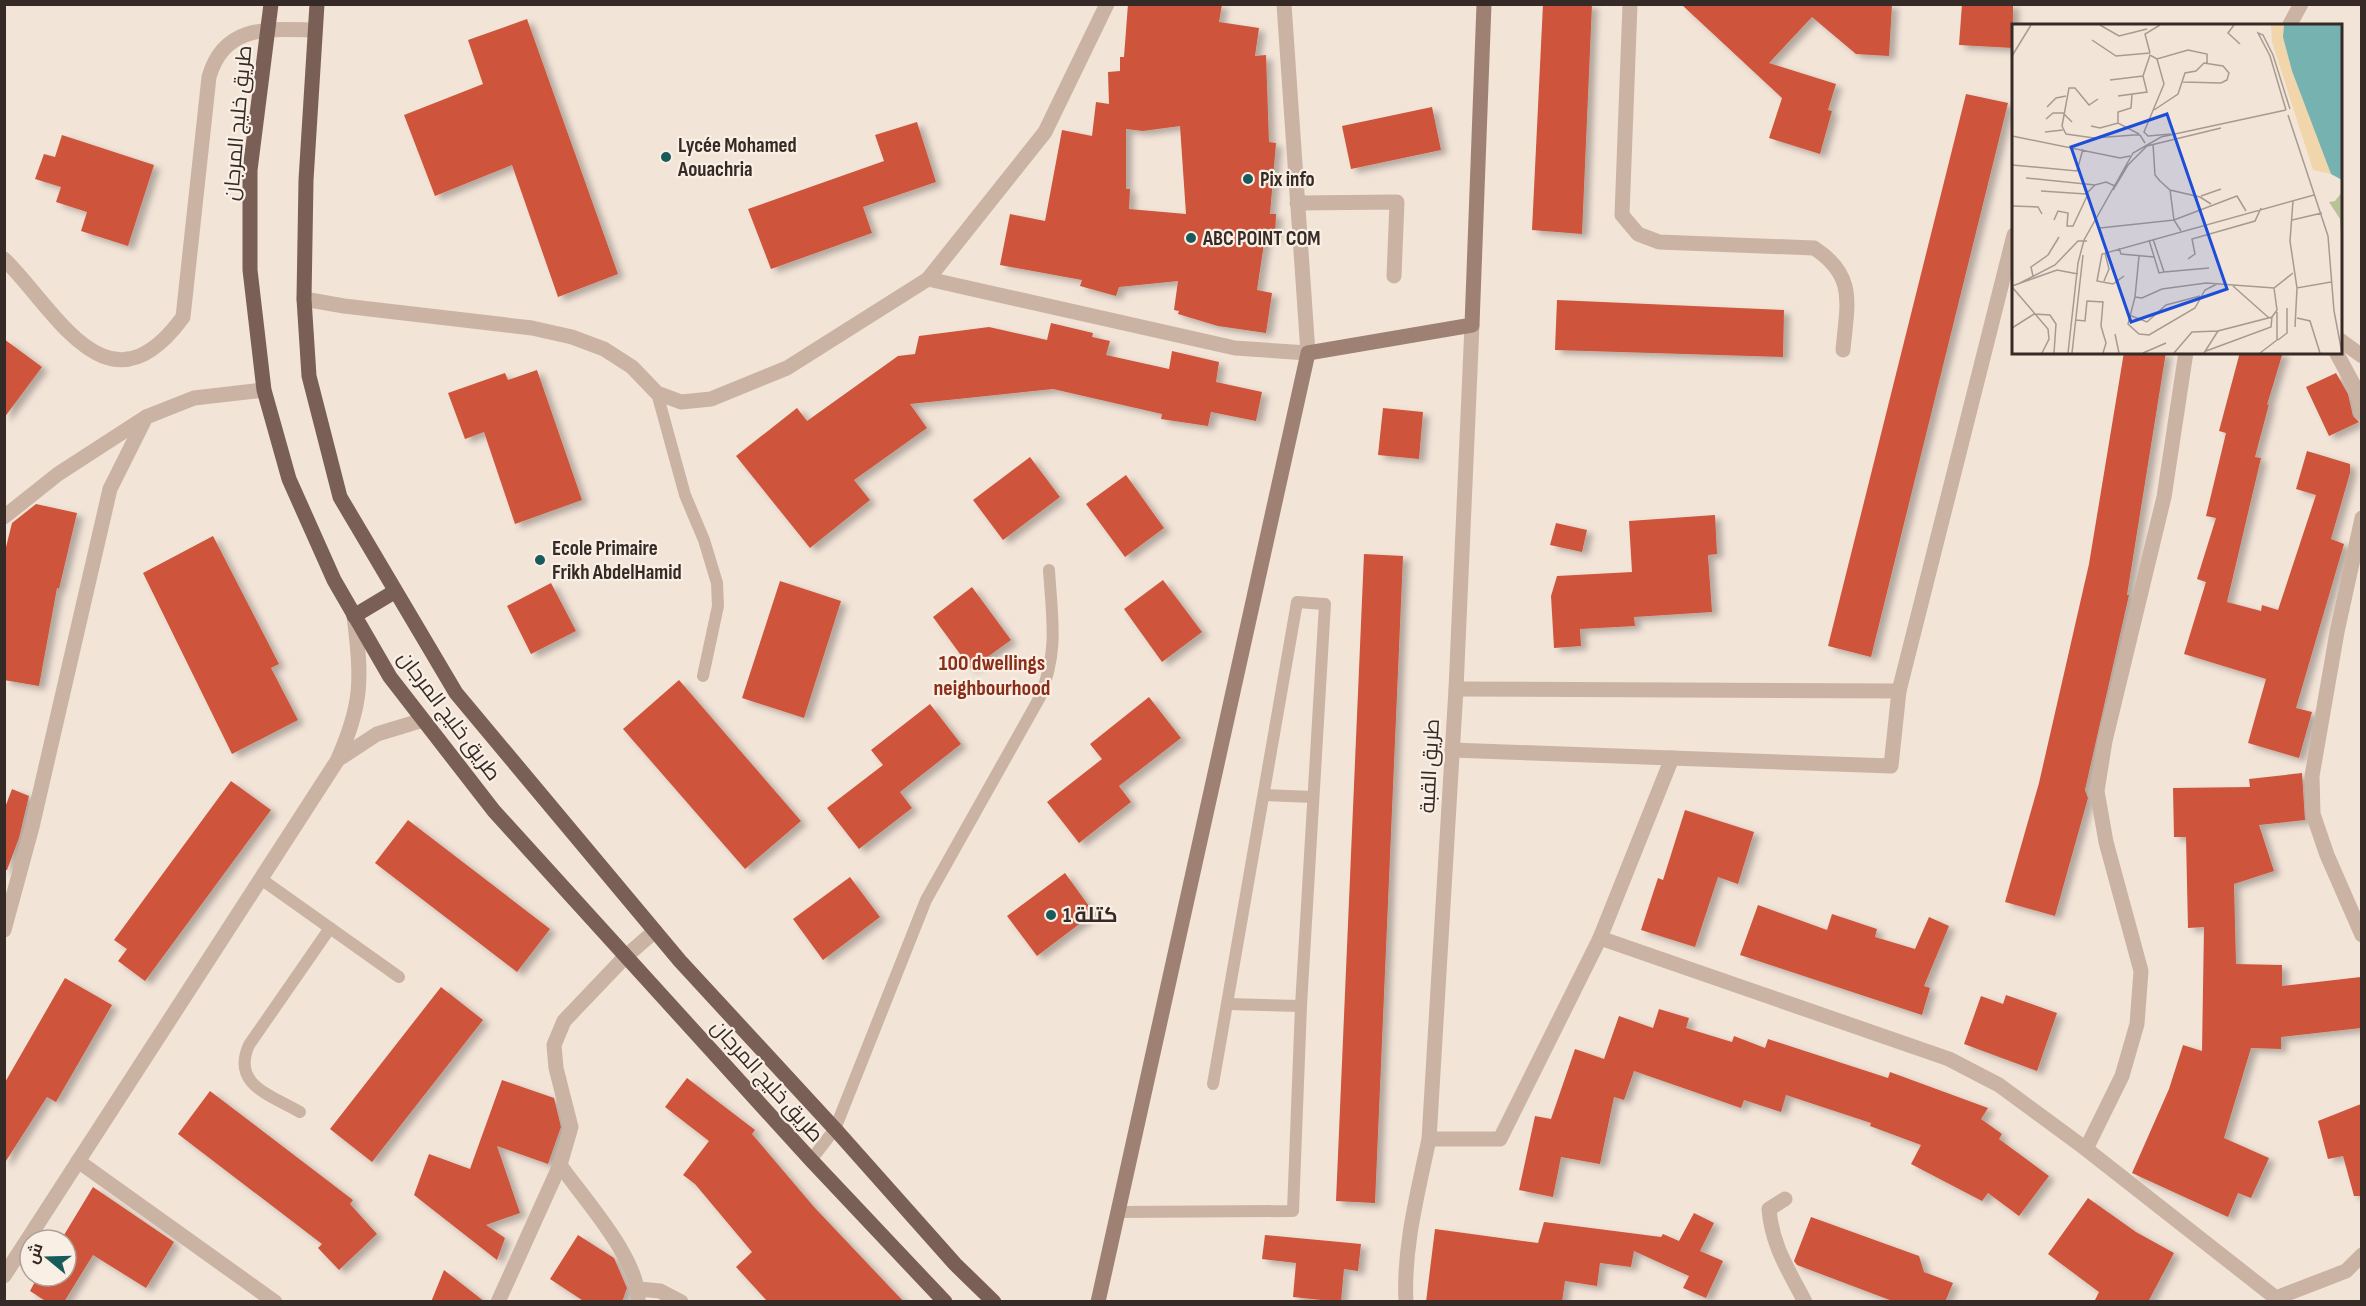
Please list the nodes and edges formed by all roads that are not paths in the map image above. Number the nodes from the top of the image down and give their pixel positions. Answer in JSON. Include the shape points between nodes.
{"nodes":[{"id":1,"x":271,"y":4,"type":"edge"},
{"id":2,"x":317,"y":4,"type":"edge"},
{"id":3,"x":1107,"y":4,"type":"edge"},
{"id":4,"x":1284,"y":4,"type":"edge"},
{"id":5,"x":1484,"y":4,"type":"edge"},
{"id":6,"x":1630,"y":4,"type":"edge"},
{"id":7,"x":2301,"y":4,"type":"edge"},
{"id":8,"x":2290,"y":24,"type":"edge"},
{"id":9,"x":268,"y":29,"type":"junction"},
{"id":10,"x":314,"y":30,"type":"junction"},
{"id":11,"x":1297,"y":203,"type":"junction"},
{"id":12,"x":2012,"y":239,"type":"edge"},
{"id":13,"x":4,"y":259,"type":"edge"},
{"id":14,"x":1394,"y":276,"type":"dead end"},
{"id":15,"x":928,"y":279,"type":"junction"},
{"id":16,"x":304,"y":299,"type":"junction"},
{"id":17,"x":1472,"y":325,"type":"junction"},
{"id":18,"x":2342,"y":342,"type":"edge"},
{"id":19,"x":1843,"y":350,"type":"dead end"},
{"id":20,"x":1308,"y":353,"type":"junction"},
{"id":21,"x":2186,"y":354,"type":"edge"},
{"id":22,"x":2337,"y":354,"type":"edge"},
{"id":23,"x":2361,"y":356,"type":"edge"},
{"id":24,"x":264,"y":390,"type":"junction"},
{"id":25,"x":657,"y":393,"type":"junction"},
{"id":26,"x":2361,"y":413,"type":"edge"},
{"id":27,"x":146,"y":417,"type":"junction"},
{"id":28,"x":4,"y":517,"type":"edge"},
{"id":29,"x":2361,"y":518,"type":"edge"},
{"id":30,"x":1049,"y":570,"type":"dead end"},
{"id":31,"x":394,"y":592,"type":"junction"},
{"id":32,"x":354,"y":616,"type":"junction"},
{"id":33,"x":703,"y":676,"type":"dead end"},
{"id":34,"x":1456,"y":688,"type":"junction"},
{"id":35,"x":1899,"y":691,"type":"junction"},
{"id":36,"x":423,"y":720,"type":"junction"},
{"id":37,"x":1452,"y":750,"type":"junction"},
{"id":38,"x":1672,"y":758,"type":"junction"},
{"id":39,"x":337,"y":761,"type":"junction"},
{"id":40,"x":1264,"y":795,"type":"junction"},
{"id":41,"x":1312,"y":797,"type":"junction"},
{"id":42,"x":261,"y":879,"type":"junction"},
{"id":43,"x":330,"y":928,"type":"junction"},
{"id":44,"x":4,"y":930,"type":"edge"},
{"id":45,"x":655,"y":931,"type":"junction"},
{"id":46,"x":2361,"y":935,"type":"edge"},
{"id":47,"x":1600,"y":938,"type":"junction"},
{"id":48,"x":625,"y":957,"type":"junction"},
{"id":49,"x":399,"y":977,"type":"dead end"},
{"id":50,"x":1228,"y":1004,"type":"junction"},
{"id":51,"x":1301,"y":1006,"type":"junction"},
{"id":52,"x":1213,"y":1084,"type":"dead end"},
{"id":53,"x":300,"y":1112,"type":"dead end"},
{"id":54,"x":835,"y":1129,"type":"junction"},
{"id":55,"x":1429,"y":1139,"type":"junction"},
{"id":56,"x":2086,"y":1149,"type":"junction"},
{"id":57,"x":811,"y":1160,"type":"junction"},
{"id":58,"x":78,"y":1161,"type":"junction"},
{"id":59,"x":560,"y":1165,"type":"junction"},
{"id":60,"x":1785,"y":1199,"type":"dead end"},
{"id":61,"x":1118,"y":1212,"type":"junction"},
{"id":62,"x":2361,"y":1255,"type":"edge"},
{"id":63,"x":4,"y":1276,"type":"edge"},
{"id":64,"x":638,"y":1295,"type":"edge"},
{"id":65,"x":2278,"y":1300,"type":"edge"},
{"id":66,"x":274,"y":1302,"type":"edge"},
{"id":67,"x":498,"y":1302,"type":"edge"},
{"id":68,"x":681,"y":1302,"type":"edge"},
{"id":69,"x":945,"y":1302,"type":"edge"},
{"id":70,"x":994,"y":1302,"type":"edge"},
{"id":71,"x":1098,"y":1302,"type":"edge"},
{"id":72,"x":1406,"y":1302,"type":"edge"},
{"id":73,"x":1805,"y":1302,"type":"edge"}],
"edges":[{"from":1,"to":9,"type":"main road","name":"طريق خليج المرجان"},
{"from":2,"to":10,"type":"main road","name":"طريق خليج المرجان"},
{"from":3,"to":15,"type":"street","via":[[1045,132]]},
{"from":4,"to":11,"type":"street"},
{"from":5,"to":17,"type":"street"},
{"from":6,"to":19,"type":"street","via":[[1622,215],[1638,234],[1659,242],[1814,248],[1831,259],[1843,275],[1848,294]]},
{"from":7,"to":8,"type":"street"},
{"from":9,"to":10,"type":"street"},
{"from":9,"to":13,"type":"street","via":[[239,36],[214,62],[183,317],[166,340],[144,355],[116,359],[82,346]]},
{"from":9,"to":24,"type":"main road","name":"طريق خليج المرجان","via":[[250,170],[250,270]]},
{"from":10,"to":16,"type":"main road","name":"طريق خليج المرجان"},
{"from":11,"to":14,"type":"street","via":[[1396,202]]},
{"from":11,"to":20,"type":"street"},
{"from":12,"to":35,"type":"street"},
{"from":15,"to":20,"type":"street","via":[[1235,348]]},
{"from":15,"to":25,"type":"street","via":[[776,372],[711,399],[681,402]]},
{"from":16,"to":25,"type":"street","via":[[532,328],[572,337],[604,349],[632,367]]},
{"from":16,"to":31,"type":"main road","name":"طريق خليج المرجان","via":[[309,376],[340,497]]},
{"from":17,"to":20,"type":"street"},
{"from":17,"to":34,"type":"street","name":"طريق القبة"},
{"from":18,"to":23,"type":"street"},
{"from":20,"to":61,"type":"street"},
{"from":21,"to":56,"type":"street","via":[[2164,497],[2105,741],[2097,791],[2106,842],[2141,971],[2137,1024],[2122,1076]]},
{"from":22,"to":26,"type":"street","via":[[2357,391]]},
{"from":24,"to":27,"type":"street","via":[[194,398]]},
{"from":24,"to":32,"type":"main road","name":"طريق خليج المرجان","via":[[289,479]]},
{"from":25,"to":33,"type":"lane","via":[[685,495],[705,540],[717,583],[718,606]]},
{"from":27,"to":28,"type":"street","via":[[58,474]]},
{"from":27,"to":44,"type":"street","via":[[110,489],[32,827]]},
{"from":29,"to":46,"type":"street","via":[[2312,776],[2313,814]]},
{"from":30,"to":54,"type":"lane","via":[[1054,642],[1040,697],[926,900]]},
{"from":31,"to":32,"type":"main road"},
{"from":31,"to":45,"type":"main road","name":"طريق خليج المرجان","via":[[456,693]]},
{"from":32,"to":36,"type":"main road","name":"طريق خليج المرجان","via":[[390,677]]},
{"from":32,"to":39,"type":"street","via":[[361,664],[359,696],[352,728]]},
{"from":34,"to":35,"type":"street"},
{"from":34,"to":37,"type":"street","name":"طريق القبة"},
{"from":35,"to":38,"type":"street","via":[[1891,766]]},
{"from":36,"to":39,"type":"street","via":[[377,734]]},
{"from":36,"to":48,"type":"main road","name":"طريق خليج المرجان","via":[[494,811]]},
{"from":37,"to":38,"type":"street"},
{"from":37,"to":55,"type":"street","name":"طريق القبة"},
{"from":38,"to":47,"type":"street"},
{"from":39,"to":42,"type":"street"},
{"from":40,"to":41,"type":"lane"},
{"from":40,"to":41,"type":"lane","via":[[1297,602],[1325,604]]},
{"from":40,"to":50,"type":"lane"},
{"from":41,"to":51,"type":"lane"},
{"from":42,"to":43,"type":"lane"},
{"from":42,"to":58,"type":"street"},
{"from":43,"to":49,"type":"lane"},
{"from":43,"to":53,"type":"lane","via":[[242,1060],[243,1071],[255,1086]]},
{"from":45,"to":48,"type":"street"},
{"from":45,"to":54,"type":"main road","name":"طريق خليج المرجان"},
{"from":47,"to":55,"type":"street","via":[[1500,1139]]},
{"from":47,"to":56,"type":"street","via":[[1949,1059],[1999,1085]]},
{"from":48,"to":57,"type":"main road","name":"طريق خليج المرجان"},
{"from":48,"to":59,"type":"street","via":[[564,1021],[554,1045],[571,1127]]},
{"from":50,"to":51,"type":"lane"},
{"from":50,"to":52,"type":"lane"},
{"from":51,"to":61,"type":"lane","via":[[1293,1211]]},
{"from":54,"to":57,"type":"lane"},
{"from":54,"to":70,"type":"main road","name":"طريق خليج المرجان","via":[[955,1264]]},
{"from":55,"to":72,"type":"street","name":"طريق القبة","via":[[1414,1207]]},
{"from":56,"to":65,"type":"street"},
{"from":57,"to":69,"type":"main road","name":"طريق خليج المرجان"},
{"from":58,"to":63,"type":"street"},
{"from":58,"to":66,"type":"street"},
{"from":59,"to":64,"type":"street","via":[[627,1257]]},
{"from":59,"to":67,"type":"street"},
{"from":60,"to":73,"type":"street","via":[[1769,1209],[1771,1233]]},
{"from":61,"to":71,"type":"street"},
{"from":62,"to":65,"type":"street","via":[[2346,1271]]},
{"from":64,"to":68,"type":"street","via":[[660,1291]]}]}
